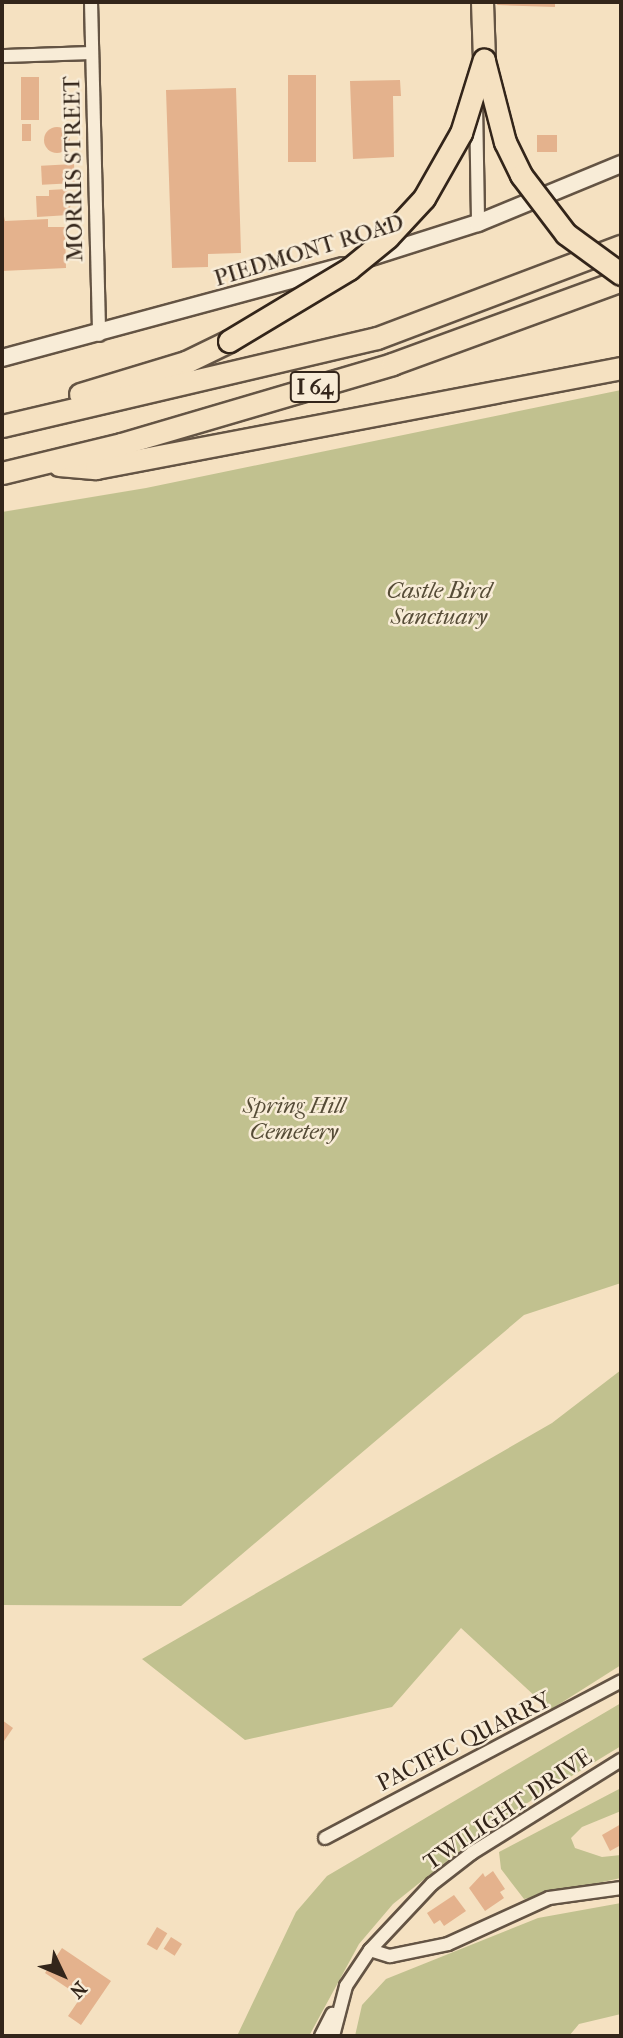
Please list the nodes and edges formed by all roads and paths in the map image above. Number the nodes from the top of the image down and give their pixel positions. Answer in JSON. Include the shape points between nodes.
{"nodes":[{"id":1,"x":91,"y":2,"type":"edge"},
{"id":2,"x":474,"y":2,"type":"edge"},
{"id":3,"x":482,"y":2,"type":"edge"},
{"id":4,"x":92,"y":53,"type":"junction"},
{"id":5,"x":2,"y":56,"type":"edge"},
{"id":6,"x":484,"y":59,"type":"junction"},
{"id":7,"x":621,"y":164,"type":"edge"},
{"id":8,"x":478,"y":223,"type":"junction"},
{"id":9,"x":621,"y":246,"type":"edge"},
{"id":10,"x":621,"y":274,"type":"edge"},
{"id":11,"x":621,"y":280,"type":"edge"},
{"id":12,"x":99,"y":335,"type":"junction"},
{"id":13,"x":3,"y":357,"type":"edge"},
{"id":14,"x":621,"y":368,"type":"edge"},
{"id":15,"x":2,"y":418,"type":"edge"},
{"id":16,"x":2,"y":426,"type":"edge"},
{"id":17,"x":43,"y":464,"type":"junction"},
{"id":18,"x":2,"y":473,"type":"edge"},
{"id":19,"x":621,"y":1681,"type":"edge"},
{"id":20,"x":621,"y":1760,"type":"edge"},
{"id":21,"x":325,"y":1838,"type":"dead end"},
{"id":22,"x":621,"y":1888,"type":"edge"},
{"id":23,"x":370,"y":1950,"type":"junction"},
{"id":24,"x":346,"y":1986,"type":"junction"},
{"id":25,"x":321,"y":2036,"type":"edge"},
{"id":26,"x":333,"y":2036,"type":"edge"}],
"edges":[{"from":1,"to":4,"type":"street","name":"MORRIS STREET"},
{"from":2,"to":8,"type":"street"},
{"from":3,"to":6,"type":"highway"},
{"from":4,"to":5,"type":"street"},
{"from":4,"to":12,"type":"street","name":"MORRIS STREET"},
{"from":6,"to":10,"type":"highway","bridge":true,"via":[[505,142],[521,175],[566,234]]},
{"from":6,"to":15,"type":"highway","bridge":true,"via":[[461,132],[424,198],[388,237],[349,269],[186,362]]},
{"from":7,"to":8,"type":"street","name":"PIEDMONT ROAD"},
{"from":8,"to":12,"type":"street","name":"PIEDMONT ROAD","via":[[268,289]]},
{"from":9,"to":16,"type":"highway","number":"I 64","via":[[377,338]]},
{"from":11,"to":17,"type":"highway","number":"I 64","via":[[392,364]]},
{"from":12,"to":13,"type":"street","name":"PIEDMONT ROAD"},
{"from":14,"to":17,"type":"highway","via":[[96,468]]},
{"from":17,"to":18,"type":"highway","number":"I 64"},
{"from":19,"to":21,"type":"street","name":"PACIFIC QUARRY"},
{"from":20,"to":23,"type":"street","name":"TWILIGHT DRIVE","via":[[472,1853],[432,1884]]},
{"from":22,"to":23,"type":"street","via":[[549,1898],[477,1935],[436,1947],[390,1956]]},
{"from":23,"to":24,"type":"street","name":"TWILIGHT DRIVE"},
{"from":24,"to":25,"type":"street"},
{"from":24,"to":26,"type":"street","name":"TWILIGHT DRIVE"}]}
